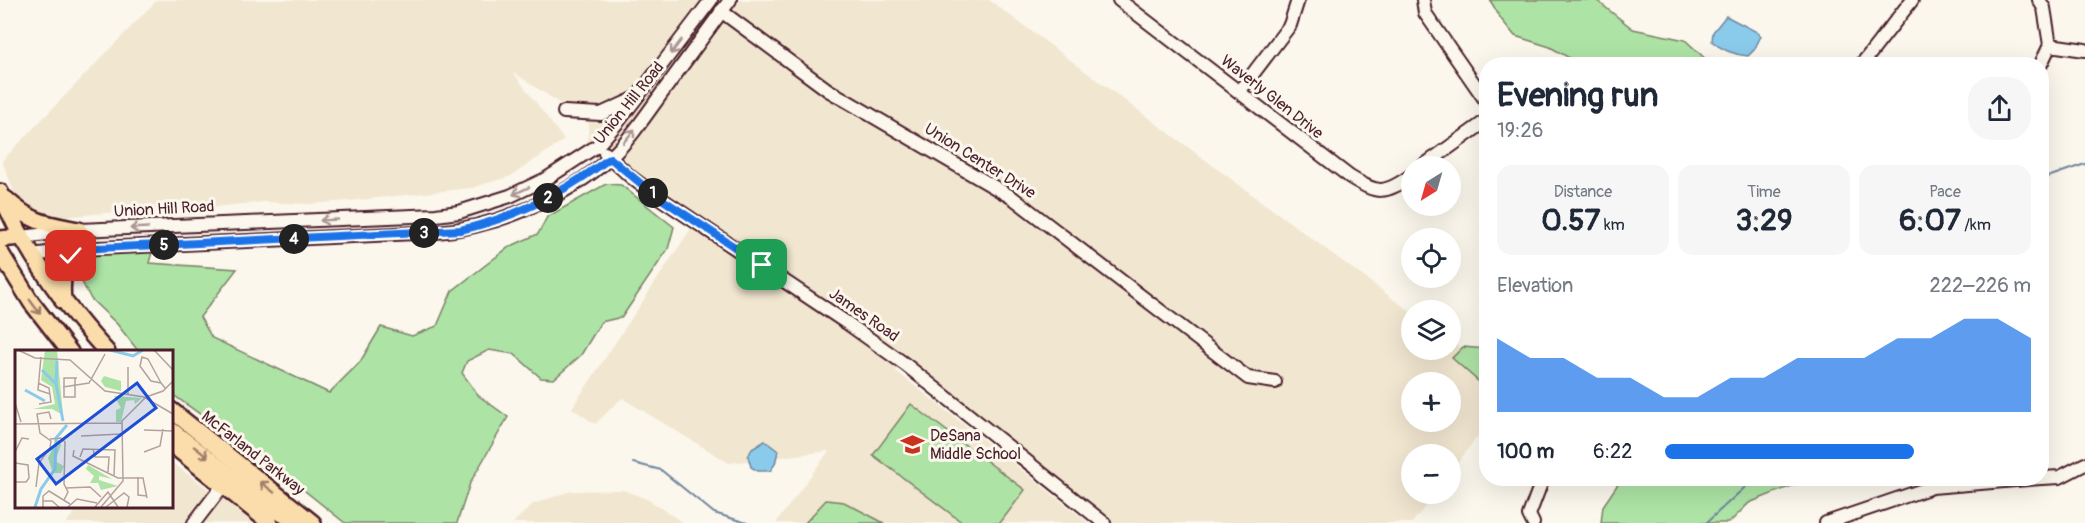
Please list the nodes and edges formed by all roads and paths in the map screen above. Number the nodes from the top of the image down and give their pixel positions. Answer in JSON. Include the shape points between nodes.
{"nodes":[{"id":1,"x":711,"y":0,"type":"edge"},
{"id":2,"x":730,"y":0,"type":"edge"},
{"id":3,"x":1119,"y":0,"type":"edge"},
{"id":4,"x":1298,"y":0,"type":"edge"},
{"id":5,"x":1423,"y":0,"type":"edge"},
{"id":6,"x":1912,"y":0,"type":"edge"},
{"id":7,"x":2039,"y":0,"type":"edge"},
{"id":8,"x":721,"y":11,"type":"junction"},
{"id":9,"x":2050,"y":45,"type":"junction"},
{"id":10,"x":2085,"y":50,"type":"edge"},
{"id":11,"x":1867,"y":57,"type":"edge"},
{"id":12,"x":2044,"y":57,"type":"edge"},
{"id":13,"x":1479,"y":91,"type":"edge"},
{"id":14,"x":1239,"y":92,"type":"junction"},
{"id":15,"x":638,"y":97,"type":"junction"},
{"id":16,"x":564,"y":112,"type":"dead end"},
{"id":17,"x":1479,"y":126,"type":"edge"},
{"id":18,"x":597,"y":146,"type":"junction"},
{"id":19,"x":1437,"y":156,"type":"edge"},
{"id":20,"x":610,"y":158,"type":"junction"},
{"id":21,"x":1401,"y":183,"type":"edge"},
{"id":22,"x":1,"y":193,"type":"edge"},
{"id":23,"x":79,"y":230,"type":"junction"},
{"id":24,"x":22,"y":237,"type":"junction"},
{"id":25,"x":0,"y":238,"type":"edge"},
{"id":26,"x":78,"y":249,"type":"junction"},
{"id":27,"x":32,"y":255,"type":"junction"},
{"id":28,"x":1,"y":257,"type":"edge"},
{"id":29,"x":63,"y":301,"type":"junction"},
{"id":30,"x":68,"y":350,"type":"edge"},
{"id":31,"x":105,"y":350,"type":"edge"},
{"id":32,"x":1275,"y":382,"type":"dead end"},
{"id":33,"x":172,"y":411,"type":"edge"},
{"id":34,"x":172,"y":431,"type":"edge"},
{"id":35,"x":172,"y":445,"type":"edge"},
{"id":36,"x":2085,"y":464,"type":"edge"},
{"id":37,"x":231,"y":475,"type":"junction"},
{"id":38,"x":2049,"y":478,"type":"edge"},
{"id":39,"x":1540,"y":486,"type":"edge"},
{"id":40,"x":1942,"y":486,"type":"edge"},
{"id":41,"x":194,"y":523,"type":"edge"},
{"id":42,"x":270,"y":523,"type":"edge"},
{"id":43,"x":298,"y":523,"type":"edge"},
{"id":44,"x":313,"y":523,"type":"edge"},
{"id":45,"x":1104,"y":523,"type":"edge"},
{"id":46,"x":1533,"y":523,"type":"edge"},
{"id":47,"x":1826,"y":523,"type":"edge"}],
"edges":[{"from":1,"to":15,"type":"street","name":"Union Hill Road","one_way":true},
{"from":2,"to":8,"type":"street","name":"Union Hill Road"},
{"from":3,"to":14,"type":"street","name":"Waverly Glen Drive"},
{"from":4,"to":14,"type":"street","via":[[1290,25]]},
{"from":5,"to":13,"type":"street","via":[[1425,13]]},
{"from":6,"to":11,"type":"street"},
{"from":7,"to":9,"type":"street"},
{"from":20,"to":8,"type":"street","name":"Union Hill Road","one_way":true,"via":[[636,129]]},
{"from":8,"to":32,"type":"street","name":"Union Center Drive","via":[[828,90],[1013,198],[1248,378]]},
{"from":9,"to":10,"type":"street"},
{"from":9,"to":12,"type":"street"},
{"from":14,"to":21,"type":"street","name":"Waverly Glen Drive","via":[[1371,190],[1393,189]]},
{"from":15,"to":16,"type":"street","via":[[601,114]]},
{"from":15,"to":18,"type":"street","name":"Union Hill Road"},
{"from":17,"to":19,"type":"street"},
{"from":18,"to":20,"type":"street","name":"James Road"},
{"from":18,"to":23,"type":"street","name":"Union Hill Road","one_way":true,"via":[[546,179],[510,196],[459,212]]},
{"from":20,"to":26,"type":"street","name":"Union Hill Road","via":[[549,198],[460,230]]},
{"from":20,"to":45,"type":"street","name":"James Road","via":[[651,192],[906,365]]},
{"from":22,"to":23,"type":"main road","via":[[20,212],[38,222]]},
{"from":22,"to":24,"type":"main road"},
{"from":23,"to":24,"type":"street","name":"Union Hill Road"},
{"from":24,"to":25,"type":"main road","name":"Union Hill Road"},
{"from":24,"to":27,"type":"main road"},
{"from":26,"to":27,"type":"street","name":"Union Hill Road"},
{"from":26,"to":29,"type":"main road","via":[[62,276]]},
{"from":27,"to":28,"type":"main road","name":"Union Hill Road"},
{"from":27,"to":29,"type":"main road"},
{"from":28,"to":30,"type":"main road","one_way":true},
{"from":29,"to":31,"type":"main road"},
{"from":33,"to":37,"type":"main road","name":"McFarland Parkway"},
{"from":34,"to":37,"type":"main road","one_way":true},
{"from":35,"to":37,"type":"main road","name":"McFarland Parkway"},
{"from":36,"to":38,"type":"street","via":[[2060,477]]},
{"from":37,"to":41,"type":"street"},
{"from":37,"to":42,"type":"main road","name":"McFarland Parkway"},
{"from":37,"to":43,"type":"main road"},
{"from":44,"to":37,"type":"main road","name":"McFarland Parkway","one_way":true},
{"from":39,"to":46,"type":"street","via":[[1529,515]]},
{"from":40,"to":47,"type":"street"}]}
